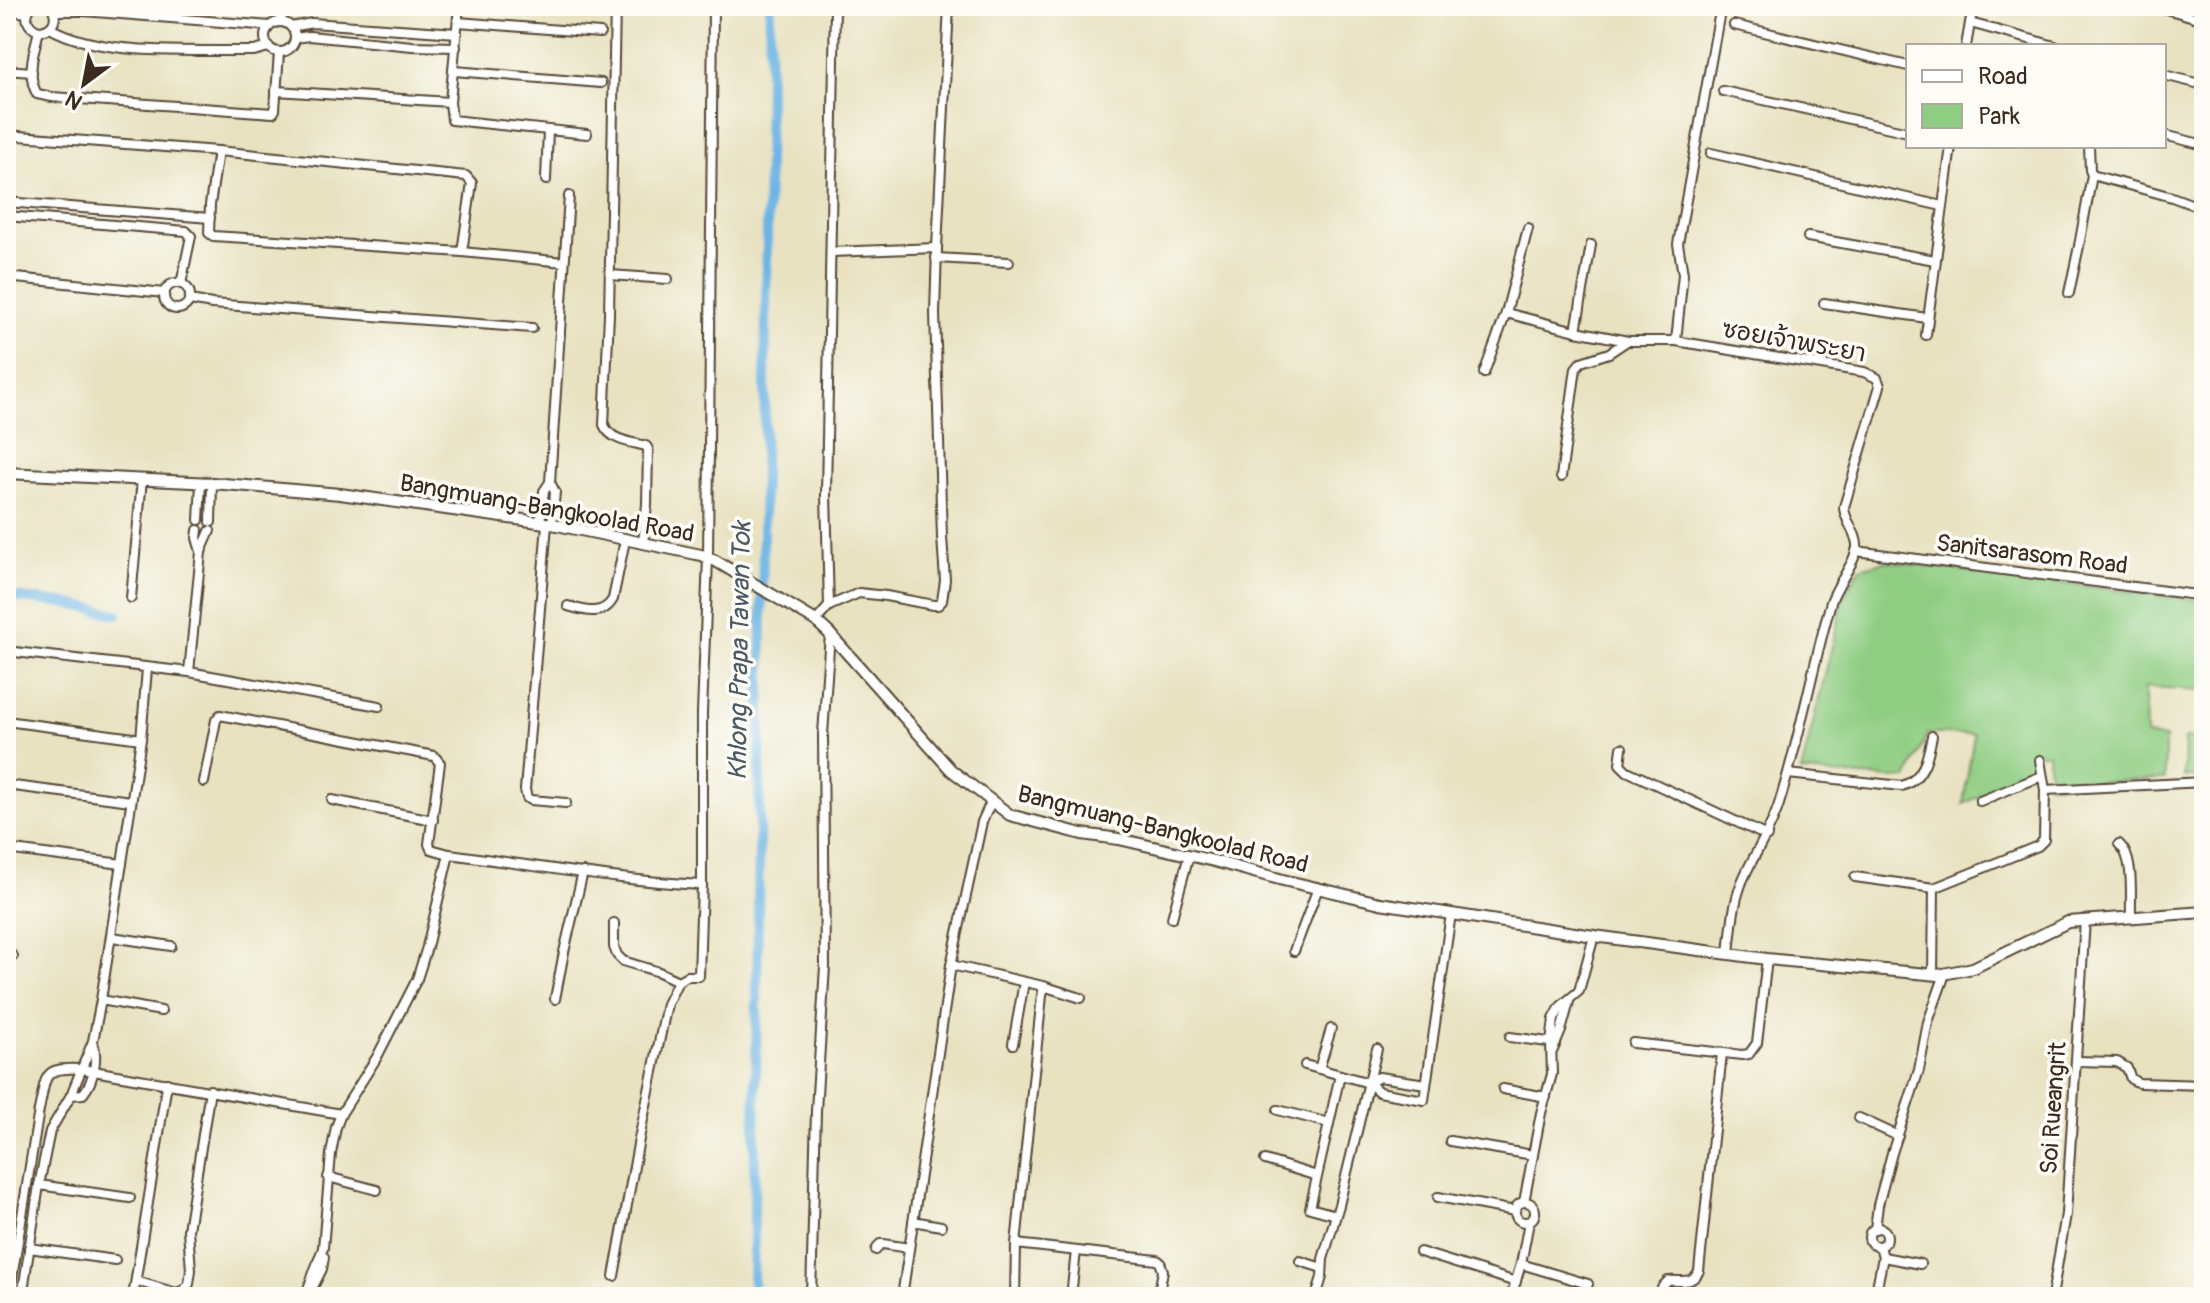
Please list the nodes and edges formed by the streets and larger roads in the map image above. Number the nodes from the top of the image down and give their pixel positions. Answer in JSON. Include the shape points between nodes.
{"nodes":[{"id":1,"x":283,"y":6,"type":"edge"},
{"id":2,"x":459,"y":6,"type":"edge"},
{"id":3,"x":615,"y":6,"type":"edge"},
{"id":4,"x":713,"y":6,"type":"edge"},
{"id":5,"x":835,"y":6,"type":"edge"},
{"id":6,"x":949,"y":6,"type":"edge"},
{"id":7,"x":1721,"y":6,"type":"edge"},
{"id":8,"x":1945,"y":6,"type":"edge"},
{"id":9,"x":2156,"y":6,"type":"edge"},
{"id":10,"x":53,"y":9,"type":"edge"},
{"id":11,"x":1972,"y":9,"type":"edge"},
{"id":12,"x":6,"y":10,"type":"edge"},
{"id":13,"x":29,"y":10,"type":"edge"},
{"id":14,"x":2204,"y":20,"type":"edge"},
{"id":15,"x":281,"y":22,"type":"junction"},
{"id":16,"x":458,"y":22,"type":"junction"},
{"id":17,"x":1970,"y":23,"type":"junction"},
{"id":18,"x":1734,"y":25,"type":"dead end"},
{"id":19,"x":270,"y":26,"type":"junction"},
{"id":20,"x":368,"y":26,"type":"junction"},
{"id":21,"x":291,"y":27,"type":"junction"},
{"id":22,"x":50,"y":28,"type":"junction"},
{"id":23,"x":39,"y":31,"type":"junction"},
{"id":24,"x":457,"y":33,"type":"junction"},
{"id":25,"x":600,"y":33,"type":"dead end"},
{"id":26,"x":295,"y":38,"type":"junction"},
{"id":27,"x":367,"y":40,"type":"junction"},
{"id":28,"x":1966,"y":44,"type":"edge"},
{"id":29,"x":2048,"y":44,"type":"edge"},
{"id":30,"x":269,"y":47,"type":"junction"},
{"id":31,"x":456,"y":47,"type":"junction"},
{"id":32,"x":279,"y":52,"type":"junction"},
{"id":33,"x":1906,"y":66,"type":"edge"},
{"id":34,"x":6,"y":70,"type":"edge"},
{"id":35,"x":454,"y":71,"type":"junction"},
{"id":36,"x":32,"y":72,"type":"junction"},
{"id":37,"x":2166,"y":76,"type":"edge"},
{"id":38,"x":601,"y":83,"type":"dead end"},
{"id":39,"x":2204,"y":85,"type":"edge"},
{"id":40,"x":276,"y":91,"type":"junction"},
{"id":41,"x":1723,"y":91,"type":"dead end"},
{"id":42,"x":450,"y":102,"type":"junction"},
{"id":43,"x":548,"y":130,"type":"junction"},
{"id":44,"x":1906,"y":132,"type":"edge"},
{"id":45,"x":587,"y":134,"type":"dead end"},
{"id":46,"x":6,"y":135,"type":"edge"},
{"id":47,"x":2166,"y":136,"type":"edge"},
{"id":48,"x":2204,"y":145,"type":"edge"},
{"id":49,"x":1951,"y":148,"type":"edge"},
{"id":50,"x":2089,"y":148,"type":"edge"},
{"id":51,"x":218,"y":151,"type":"junction"},
{"id":52,"x":1711,"y":153,"type":"dead end"},
{"id":53,"x":2092,"y":175,"type":"junction"},
{"id":54,"x":546,"y":180,"type":"dead end"},
{"id":55,"x":569,"y":196,"type":"dead end"},
{"id":56,"x":6,"y":202,"type":"edge"},
{"id":57,"x":1942,"y":206,"type":"junction"},
{"id":58,"x":2204,"y":209,"type":"edge"},
{"id":59,"x":6,"y":216,"type":"edge"},
{"id":60,"x":210,"y":218,"type":"junction"},
{"id":61,"x":1528,"y":228,"type":"dead end"},
{"id":62,"x":1808,"y":237,"type":"dead end"},
{"id":63,"x":1591,"y":245,"type":"dead end"},
{"id":64,"x":937,"y":248,"type":"junction"},
{"id":65,"x":462,"y":252,"type":"junction"},
{"id":66,"x":831,"y":252,"type":"junction"},
{"id":67,"x":936,"y":258,"type":"junction"},
{"id":68,"x":1935,"y":260,"type":"junction"},
{"id":69,"x":564,"y":262,"type":"junction"},
{"id":70,"x":1009,"y":262,"type":"dead end"},
{"id":71,"x":610,"y":275,"type":"junction"},
{"id":72,"x":6,"y":277,"type":"edge"},
{"id":73,"x":668,"y":279,"type":"dead end"},
{"id":74,"x":181,"y":284,"type":"junction"},
{"id":75,"x":165,"y":293,"type":"junction"},
{"id":76,"x":2069,"y":293,"type":"dead end"},
{"id":77,"x":190,"y":300,"type":"junction"},
{"id":78,"x":1824,"y":303,"type":"dead end"},
{"id":79,"x":1506,"y":313,"type":"junction"},
{"id":80,"x":1927,"y":318,"type":"junction"},
{"id":81,"x":532,"y":328,"type":"dead end"},
{"id":82,"x":1576,"y":331,"type":"junction"},
{"id":83,"x":1926,"y":335,"type":"dead end"},
{"id":84,"x":1628,"y":341,"type":"junction"},
{"id":85,"x":1676,"y":341,"type":"junction"},
{"id":86,"x":1484,"y":373,"type":"dead end"},
{"id":87,"x":6,"y":473,"type":"edge"},
{"id":88,"x":1561,"y":477,"type":"dead end"},
{"id":89,"x":142,"y":479,"type":"junction"},
{"id":90,"x":206,"y":483,"type":"junction"},
{"id":91,"x":546,"y":524,"type":"junction"},
{"id":92,"x":625,"y":540,"type":"junction"},
{"id":93,"x":643,"y":543,"type":"junction"},
{"id":94,"x":1856,"y":551,"type":"junction"},
{"id":95,"x":201,"y":552,"type":"junction"},
{"id":96,"x":711,"y":559,"type":"junction"},
{"id":97,"x":2204,"y":596,"type":"edge"},
{"id":98,"x":131,"y":598,"type":"dead end"},
{"id":99,"x":568,"y":606,"type":"dead end"},
{"id":100,"x":829,"y":606,"type":"junction"},
{"id":101,"x":816,"y":621,"type":"junction"},
{"id":102,"x":830,"y":634,"type":"junction"},
{"id":103,"x":6,"y":651,"type":"edge"},
{"id":104,"x":147,"y":669,"type":"junction"},
{"id":105,"x":189,"y":672,"type":"junction"},
{"id":106,"x":379,"y":706,"type":"dead end"},
{"id":107,"x":6,"y":721,"type":"edge"},
{"id":108,"x":1932,"y":736,"type":"dead end"},
{"id":109,"x":141,"y":739,"type":"junction"},
{"id":110,"x":1622,"y":748,"type":"dead end"},
{"id":111,"x":2040,"y":760,"type":"dead end"},
{"id":112,"x":1788,"y":774,"type":"junction"},
{"id":113,"x":2042,"y":776,"type":"junction"},
{"id":114,"x":204,"y":782,"type":"dead end"},
{"id":115,"x":2204,"y":782,"type":"edge"},
{"id":116,"x":6,"y":785,"type":"edge"},
{"id":117,"x":2045,"y":790,"type":"junction"},
{"id":118,"x":332,"y":800,"type":"dead end"},
{"id":119,"x":131,"y":801,"type":"junction"},
{"id":120,"x":1980,"y":801,"type":"dead end"},
{"id":121,"x":991,"y":802,"type":"junction"},
{"id":122,"x":566,"y":803,"type":"dead end"},
{"id":123,"x":433,"y":820,"type":"junction"},
{"id":124,"x":1767,"y":836,"type":"junction"},
{"id":125,"x":2119,"y":844,"type":"dead end"},
{"id":126,"x":6,"y":849,"type":"edge"},
{"id":127,"x":449,"y":854,"type":"junction"},
{"id":128,"x":1189,"y":855,"type":"junction"},
{"id":129,"x":122,"y":864,"type":"junction"},
{"id":130,"x":583,"y":872,"type":"junction"},
{"id":131,"x":1855,"y":877,"type":"dead end"},
{"id":132,"x":702,"y":885,"type":"junction"},
{"id":133,"x":1318,"y":888,"type":"junction"},
{"id":134,"x":1934,"y":888,"type":"junction"},
{"id":135,"x":2204,"y":912,"type":"edge"},
{"id":136,"x":1451,"y":914,"type":"junction"},
{"id":137,"x":2131,"y":917,"type":"junction"},
{"id":138,"x":1172,"y":918,"type":"dead end"},
{"id":139,"x":2085,"y":920,"type":"junction"},
{"id":140,"x":614,"y":923,"type":"dead end"},
{"id":141,"x":1594,"y":936,"type":"junction"},
{"id":142,"x":112,"y":937,"type":"junction"},
{"id":143,"x":171,"y":946,"type":"dead end"},
{"id":144,"x":1294,"y":951,"type":"dead end"},
{"id":145,"x":1729,"y":953,"type":"junction"},
{"id":146,"x":1767,"y":959,"type":"junction"},
{"id":147,"x":951,"y":965,"type":"junction"},
{"id":148,"x":1945,"y":974,"type":"junction"},
{"id":149,"x":1933,"y":975,"type":"junction"},
{"id":150,"x":678,"y":981,"type":"junction"},
{"id":151,"x":1024,"y":982,"type":"junction"},
{"id":152,"x":1043,"y":986,"type":"junction"},
{"id":153,"x":1081,"y":998,"type":"dead end"},
{"id":154,"x":555,"y":999,"type":"dead end"},
{"id":155,"x":101,"y":1000,"type":"junction"},
{"id":156,"x":161,"y":1011,"type":"dead end"},
{"id":157,"x":1331,"y":1029,"type":"dead end"},
{"id":158,"x":1510,"y":1037,"type":"dead end"},
{"id":159,"x":93,"y":1041,"type":"junction"},
{"id":160,"x":1633,"y":1043,"type":"dead end"},
{"id":161,"x":1013,"y":1044,"type":"dead end"},
{"id":162,"x":1553,"y":1046,"type":"junction"},
{"id":163,"x":1377,"y":1049,"type":"dead end"},
{"id":164,"x":1722,"y":1053,"type":"junction"},
{"id":165,"x":2076,"y":1061,"type":"junction"},
{"id":166,"x":1305,"y":1065,"type":"dead end"},
{"id":167,"x":82,"y":1069,"type":"junction"},
{"id":168,"x":1319,"y":1069,"type":"junction"},
{"id":169,"x":93,"y":1071,"type":"junction"},
{"id":170,"x":1340,"y":1075,"type":"junction"},
{"id":171,"x":167,"y":1083,"type":"junction"},
{"id":172,"x":1369,"y":1083,"type":"junction"},
{"id":173,"x":1426,"y":1084,"type":"junction"},
{"id":174,"x":2204,"y":1085,"type":"edge"},
{"id":175,"x":1503,"y":1089,"type":"dead end"},
{"id":176,"x":210,"y":1090,"type":"junction"},
{"id":177,"x":71,"y":1095,"type":"junction"},
{"id":178,"x":1546,"y":1097,"type":"junction"},
{"id":179,"x":1278,"y":1110,"type":"dead end"},
{"id":180,"x":341,"y":1114,"type":"junction"},
{"id":181,"x":1859,"y":1118,"type":"dead end"},
{"id":182,"x":1329,"y":1123,"type":"junction"},
{"id":183,"x":1898,"y":1136,"type":"junction"},
{"id":184,"x":1450,"y":1141,"type":"dead end"},
{"id":185,"x":1533,"y":1155,"type":"junction"},
{"id":186,"x":1265,"y":1160,"type":"dead end"},
{"id":187,"x":1317,"y":1176,"type":"junction"},
{"id":188,"x":328,"y":1177,"type":"junction"},
{"id":189,"x":39,"y":1185,"type":"junction"},
{"id":190,"x":377,"y":1190,"type":"dead end"},
{"id":191,"x":1438,"y":1197,"type":"dead end"},
{"id":192,"x":130,"y":1198,"type":"dead end"},
{"id":193,"x":1524,"y":1202,"type":"junction"},
{"id":194,"x":1515,"y":1211,"type":"junction"},
{"id":195,"x":1336,"y":1215,"type":"junction"},
{"id":196,"x":913,"y":1221,"type":"junction"},
{"id":197,"x":1529,"y":1222,"type":"junction"},
{"id":198,"x":941,"y":1226,"type":"dead end"},
{"id":199,"x":1016,"y":1244,"type":"junction"},
{"id":200,"x":29,"y":1248,"type":"junction"},
{"id":201,"x":909,"y":1248,"type":"junction"},
{"id":202,"x":876,"y":1250,"type":"dead end"},
{"id":203,"x":1076,"y":1251,"type":"junction"},
{"id":204,"x":1420,"y":1252,"type":"dead end"},
{"id":205,"x":1883,"y":1257,"type":"junction"},
{"id":206,"x":115,"y":1260,"type":"dead end"},
{"id":207,"x":1300,"y":1261,"type":"dead end"},
{"id":208,"x":1521,"y":1264,"type":"junction"},
{"id":209,"x":1920,"y":1264,"type":"dead end"},
{"id":210,"x":1322,"y":1268,"type":"junction"},
{"id":211,"x":614,"y":1276,"type":"dead end"},
{"id":212,"x":136,"y":1281,"type":"junction"},
{"id":213,"x":1516,"y":1282,"type":"junction"},
{"id":214,"x":1588,"y":1284,"type":"dead end"},
{"id":215,"x":9,"y":1297,"type":"edge"},
{"id":216,"x":22,"y":1297,"type":"edge"},
{"id":217,"x":133,"y":1297,"type":"edge"},
{"id":218,"x":308,"y":1297,"type":"edge"},
{"id":219,"x":811,"y":1297,"type":"edge"},
{"id":220,"x":902,"y":1297,"type":"edge"},
{"id":221,"x":1015,"y":1297,"type":"edge"},
{"id":222,"x":1071,"y":1297,"type":"edge"},
{"id":223,"x":1158,"y":1297,"type":"edge"},
{"id":224,"x":1316,"y":1297,"type":"edge"},
{"id":225,"x":1511,"y":1297,"type":"edge"},
{"id":226,"x":1658,"y":1297,"type":"edge"},
{"id":227,"x":1875,"y":1297,"type":"edge"},
{"id":228,"x":2052,"y":1297,"type":"edge"}],
"edges":[{"from":1,"to":15,"type":"street"},
{"from":2,"to":16,"type":"street"},
{"from":3,"to":71,"type":"street"},
{"from":4,"to":96,"type":"street","via":[[706,519]]},
{"from":5,"to":66,"type":"street"},
{"from":6,"to":64,"type":"street"},
{"from":7,"to":85,"type":"street","via":[[1678,244],[1683,274]]},
{"from":8,"to":11,"type":"street"},
{"from":9,"to":14,"type":"street"},
{"from":10,"to":19,"type":"street"},
{"from":10,"to":22,"type":"street"},
{"from":11,"to":17,"type":"street"},
{"from":12,"to":13,"type":"street"},
{"from":13,"to":23,"type":"street","via":[[28,23]]},
{"from":15,"to":19,"type":"street"},
{"from":15,"to":21,"type":"street"},
{"from":16,"to":24,"type":"street"},
{"from":16,"to":25,"type":"street"},
{"from":17,"to":28,"type":"street"},
{"from":17,"to":29,"type":"street"},
{"from":18,"to":33,"type":"street"},
{"from":19,"to":30,"type":"street","via":[[265,36]]},
{"from":20,"to":21,"type":"street"},
{"from":20,"to":24,"type":"street"},
{"from":20,"to":27,"type":"street"},
{"from":21,"to":26,"type":"street"},
{"from":22,"to":23,"type":"street"},
{"from":22,"to":30,"type":"street","via":[[103,46],[241,51]]},
{"from":23,"to":36,"type":"street"},
{"from":24,"to":31,"type":"street"},
{"from":26,"to":27,"type":"street"},
{"from":26,"to":32,"type":"street","via":[[290,48]]},
{"from":27,"to":31,"type":"street"},
{"from":30,"to":32,"type":"street"},
{"from":31,"to":35,"type":"street"},
{"from":32,"to":40,"type":"street"},
{"from":34,"to":36,"type":"street"},
{"from":35,"to":38,"type":"street"},
{"from":35,"to":42,"type":"street"},
{"from":36,"to":40,"type":"street","via":[[34,90],[41,95],[273,113]]},
{"from":37,"to":39,"type":"street"},
{"from":40,"to":42,"type":"street"},
{"from":41,"to":44,"type":"street"},
{"from":42,"to":43,"type":"street","via":[[453,121]]},
{"from":43,"to":45,"type":"street"},
{"from":43,"to":54,"type":"street"},
{"from":46,"to":51,"type":"street"},
{"from":47,"to":48,"type":"street"},
{"from":49,"to":57,"type":"street"},
{"from":50,"to":53,"type":"street"},
{"from":51,"to":60,"type":"street"},
{"from":51,"to":65,"type":"street","via":[[466,176],[472,183]]},
{"from":52,"to":57,"type":"street"},
{"from":53,"to":58,"type":"street"},
{"from":53,"to":76,"type":"street"},
{"from":55,"to":69,"type":"street"},
{"from":56,"to":60,"type":"street"},
{"from":57,"to":68,"type":"street"},
{"from":59,"to":74,"type":"street","via":[[186,231],[191,236]]},
{"from":60,"to":65,"type":"street","via":[[213,236]]},
{"from":61,"to":79,"type":"street"},
{"from":62,"to":68,"type":"street"},
{"from":63,"to":82,"type":"street"},
{"from":64,"to":66,"type":"street"},
{"from":64,"to":67,"type":"street"},
{"from":65,"to":69,"type":"street"},
{"from":66,"to":100,"type":"street"},
{"from":67,"to":70,"type":"street"},
{"from":67,"to":100,"type":"street","via":[[942,601],[933,605],[859,593]]},
{"from":68,"to":80,"type":"street"},
{"from":69,"to":91,"type":"street","via":[[550,482],[544,491]]},
{"from":71,"to":73,"type":"street"},
{"from":71,"to":93,"type":"street","via":[[604,425],[616,438],[648,449]]},
{"from":72,"to":75,"type":"street"},
{"from":74,"to":75,"type":"street","via":[[171,285]]},
{"from":74,"to":77,"type":"street","via":[[189,290]]},
{"from":75,"to":77,"type":"street","via":[[166,303],[174,309],[184,308]]},
{"from":77,"to":81,"type":"street"},
{"from":78,"to":80,"type":"street"},
{"from":79,"to":82,"type":"street"},
{"from":79,"to":86,"type":"street"},
{"from":80,"to":83,"type":"street"},
{"from":82,"to":84,"type":"street"},
{"from":84,"to":85,"type":"street"},
{"from":84,"to":88,"type":"street","via":[[1576,368]]},
{"from":85,"to":94,"type":"street","name":"ซอยเจ้าพระยา","via":[[1877,378],[1880,386],[1844,507]]},
{"from":87,"to":89,"type":"street","name":"Bangmuang-Bangkoolad Road"},
{"from":89,"to":90,"type":"street","name":"Bangmuang-Bangkoolad Road"},
{"from":89,"to":98,"type":"street"},
{"from":90,"to":91,"type":"street","name":"Bangmuang-Bangkoolad Road","via":[[340,494]]},
{"from":90,"to":95,"type":"street","via":[[197,538]]},
{"from":90,"to":95,"type":"street","via":[[210,527]]},
{"from":91,"to":92,"type":"street","name":"Bangmuang-Bangkoolad Road"},
{"from":91,"to":122,"type":"street","via":[[525,795]]},
{"from":92,"to":93,"type":"street","name":"Bangmuang-Bangkoolad Road"},
{"from":92,"to":99,"type":"street","via":[[608,607],[598,612]]},
{"from":93,"to":96,"type":"street","name":"Bangmuang-Bangkoolad Road"},
{"from":94,"to":97,"type":"street","name":"Sanitsarasom Road"},
{"from":94,"to":112,"type":"street","via":[[1833,597]]},
{"from":95,"to":105,"type":"street"},
{"from":96,"to":101,"type":"street","name":"Bangmuang-Bangkoolad Road"},
{"from":96,"to":132,"type":"street","via":[[702,713]]},
{"from":100,"to":101,"type":"street"},
{"from":101,"to":102,"type":"street","name":"Bangmuang-Bangkoolad Road"},
{"from":102,"to":121,"type":"street","name":"Bangmuang-Bangkoolad Road","via":[[951,770]]},
{"from":102,"to":219,"type":"street","via":[[823,734],[825,966]]},
{"from":103,"to":104,"type":"street"},
{"from":104,"to":105,"type":"street"},
{"from":104,"to":109,"type":"street"},
{"from":105,"to":106,"type":"street"},
{"from":107,"to":109,"type":"street"},
{"from":108,"to":112,"type":"street","via":[[1923,769],[1902,786]]},
{"from":109,"to":119,"type":"street"},
{"from":110,"to":124,"type":"street","via":[[1620,764],[1627,771]]},
{"from":111,"to":113,"type":"street"},
{"from":112,"to":124,"type":"street"},
{"from":113,"to":117,"type":"street"},
{"from":113,"to":120,"type":"street"},
{"from":114,"to":123,"type":"street","via":[[216,720],[222,715],[434,756],[440,763]]},
{"from":115,"to":117,"type":"street"},
{"from":116,"to":119,"type":"street"},
{"from":117,"to":134,"type":"street","via":[[2044,840],[2038,846]]},
{"from":118,"to":123,"type":"street"},
{"from":119,"to":129,"type":"street"},
{"from":121,"to":128,"type":"street","name":"Bangmuang-Bangkoolad Road","via":[[1022,819]]},
{"from":121,"to":147,"type":"street"},
{"from":123,"to":127,"type":"street","via":[[430,847]]},
{"from":124,"to":145,"type":"street","via":[[1740,887]]},
{"from":125,"to":137,"type":"street","via":[[2129,858]]},
{"from":126,"to":129,"type":"street"},
{"from":127,"to":130,"type":"street"},
{"from":127,"to":180,"type":"street","via":[[417,979]]},
{"from":128,"to":133,"type":"street","name":"Bangmuang-Bangkoolad Road"},
{"from":128,"to":138,"type":"street"},
{"from":129,"to":142,"type":"street"},
{"from":130,"to":132,"type":"street"},
{"from":130,"to":154,"type":"street"},
{"from":131,"to":134,"type":"street"},
{"from":132,"to":150,"type":"street","via":[[699,976]]},
{"from":133,"to":136,"type":"street","name":"Bangmuang-Bangkoolad Road"},
{"from":133,"to":144,"type":"street"},
{"from":134,"to":149,"type":"street"},
{"from":135,"to":137,"type":"street","name":"Bangmuang-Bangkoolad Road"},
{"from":136,"to":141,"type":"street","name":"Bangmuang-Bangkoolad Road"},
{"from":136,"to":173,"type":"street"},
{"from":137,"to":139,"type":"street","name":"Bangmuang-Bangkoolad Road"},
{"from":139,"to":148,"type":"street","name":"Bangmuang-Bangkoolad Road","via":[[2068,922],[1973,968]]},
{"from":139,"to":165,"type":"street","name":"Soi Rueangrit"},
{"from":140,"to":150,"type":"street","via":[[613,941],[623,961]]},
{"from":141,"to":145,"type":"street","name":"Bangmuang-Bangkoolad Road"},
{"from":141,"to":162,"type":"street","via":[[1579,991],[1554,1019]]},
{"from":142,"to":143,"type":"street"},
{"from":142,"to":155,"type":"street"},
{"from":145,"to":146,"type":"street","name":"Bangmuang-Bangkoolad Road"},
{"from":146,"to":149,"type":"street","name":"Bangmuang-Bangkoolad Road"},
{"from":146,"to":164,"type":"street","via":[[1757,1043],[1749,1054]]},
{"from":147,"to":151,"type":"street"},
{"from":147,"to":196,"type":"street"},
{"from":148,"to":149,"type":"street","name":"Bangmuang-Bangkoolad Road"},
{"from":148,"to":183,"type":"street"},
{"from":150,"to":211,"type":"street","via":[[656,1051]]},
{"from":151,"to":152,"type":"street"},
{"from":151,"to":161,"type":"street"},
{"from":152,"to":153,"type":"street"},
{"from":152,"to":199,"type":"street"},
{"from":155,"to":156,"type":"street"},
{"from":155,"to":159,"type":"street"},
{"from":157,"to":168,"type":"street"},
{"from":158,"to":162,"type":"street"},
{"from":159,"to":167,"type":"street"},
{"from":159,"to":169,"type":"street"},
{"from":160,"to":164,"type":"street"},
{"from":162,"to":178,"type":"street"},
{"from":163,"to":172,"type":"street"},
{"from":164,"to":226,"type":"street","via":[[1699,1271],[1694,1280],[1668,1281]]},
{"from":165,"to":174,"type":"street","via":[[2117,1062],[2139,1083]]},
{"from":165,"to":228,"type":"street","name":"Soi Rueangrit","via":[[2066,1214]]},
{"from":166,"to":168,"type":"street"},
{"from":167,"to":169,"type":"street"},
{"from":167,"to":177,"type":"street"},
{"from":167,"to":215,"type":"street","via":[[59,1068],[46,1080]]},
{"from":168,"to":170,"type":"street"},
{"from":169,"to":171,"type":"street"},
{"from":169,"to":177,"type":"street","via":[[86,1092]]},
{"from":170,"to":172,"type":"street"},
{"from":170,"to":182,"type":"street"},
{"from":171,"to":176,"type":"street"},
{"from":171,"to":212,"type":"street"},
{"from":172,"to":173,"type":"street","via":[[1379,1077]]},
{"from":172,"to":173,"type":"street","via":[[1379,1092],[1424,1100]]},
{"from":172,"to":195,"type":"street"},
{"from":175,"to":178,"type":"street"},
{"from":176,"to":180,"type":"street"},
{"from":176,"to":212,"type":"street","via":[[188,1230],[189,1284],[176,1293]]},
{"from":177,"to":189,"type":"street","via":[[50,1131]]},
{"from":178,"to":185,"type":"street"},
{"from":179,"to":182,"type":"street"},
{"from":180,"to":188,"type":"street"},
{"from":181,"to":183,"type":"street"},
{"from":182,"to":187,"type":"street"},
{"from":183,"to":205,"type":"street","via":[[1875,1229],[1886,1233],[1880,1246]]},
{"from":184,"to":185,"type":"street"},
{"from":185,"to":193,"type":"street"},
{"from":186,"to":187,"type":"street"},
{"from":187,"to":195,"type":"street","via":[[1310,1208]]},
{"from":188,"to":190,"type":"street"},
{"from":188,"to":218,"type":"street","via":[[323,1248]]},
{"from":189,"to":192,"type":"street"},
{"from":189,"to":200,"type":"street"},
{"from":191,"to":194,"type":"street"},
{"from":193,"to":194,"type":"street"},
{"from":193,"to":197,"type":"street","via":[[1535,1210]]},
{"from":194,"to":197,"type":"street","via":[[1519,1220]]},
{"from":195,"to":210,"type":"street"},
{"from":196,"to":198,"type":"street"},
{"from":196,"to":201,"type":"street"},
{"from":197,"to":208,"type":"street"},
{"from":199,"to":203,"type":"street"},
{"from":199,"to":221,"type":"street"},
{"from":200,"to":206,"type":"street"},
{"from":200,"to":216,"type":"street"},
{"from":201,"to":202,"type":"street","via":[[880,1244]]},
{"from":201,"to":220,"type":"street"},
{"from":203,"to":222,"type":"street"},
{"from":203,"to":223,"type":"street","via":[[1157,1260],[1163,1271]]},
{"from":204,"to":213,"type":"street"},
{"from":205,"to":209,"type":"street"},
{"from":205,"to":227,"type":"street"},
{"from":207,"to":210,"type":"street"},
{"from":208,"to":213,"type":"street"},
{"from":208,"to":214,"type":"street"},
{"from":210,"to":224,"type":"street"},
{"from":212,"to":217,"type":"street"},
{"from":213,"to":225,"type":"street"}]}
